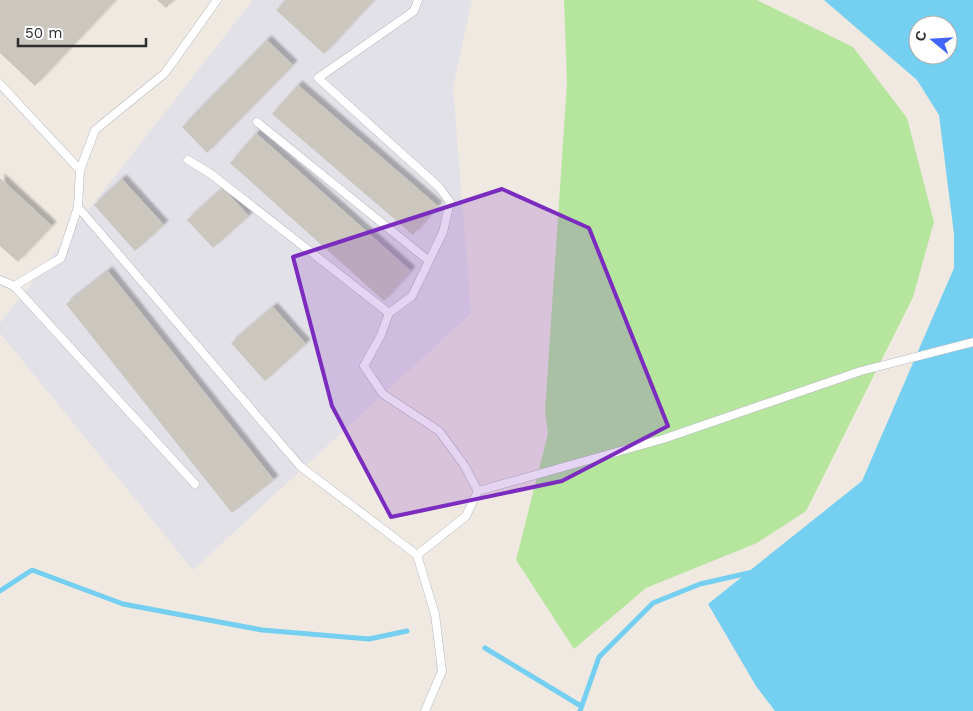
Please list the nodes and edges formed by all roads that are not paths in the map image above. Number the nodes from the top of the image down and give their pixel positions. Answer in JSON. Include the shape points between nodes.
{"nodes":[{"id":1,"x":217,"y":0,"type":"edge"},
{"id":2,"x":418,"y":0,"type":"edge"},
{"id":3,"x":0,"y":84,"type":"edge"},
{"id":4,"x":257,"y":122,"type":"dead end"},
{"id":5,"x":188,"y":160,"type":"dead end"},
{"id":6,"x":80,"y":170,"type":"junction"},
{"id":7,"x":78,"y":207,"type":"junction"},
{"id":8,"x":429,"y":261,"type":"junction"},
{"id":9,"x":0,"y":280,"type":"edge"},
{"id":10,"x":14,"y":286,"type":"junction"},
{"id":11,"x":389,"y":313,"type":"junction"},
{"id":12,"x":973,"y":342,"type":"edge"},
{"id":13,"x":195,"y":484,"type":"dead end"},
{"id":14,"x":478,"y":491,"type":"junction"},
{"id":15,"x":417,"y":555,"type":"junction"},
{"id":16,"x":425,"y":711,"type":"edge"}],
"edges":[{"from":1,"to":6,"type":"lane","via":[[165,72],[95,130]]},
{"from":2,"to":8,"type":"lane","via":[[414,10],[318,78],[438,187],[450,202],[443,232]]},
{"from":3,"to":6,"type":"lane"},
{"from":4,"to":8,"type":"lane"},
{"from":5,"to":11,"type":"lane","via":[[211,174]]},
{"from":6,"to":7,"type":"lane"},
{"from":7,"to":10,"type":"lane","via":[[61,258]]},
{"from":7,"to":15,"type":"lane","via":[[300,466]]},
{"from":8,"to":11,"type":"lane","via":[[412,296]]},
{"from":9,"to":10,"type":"lane"},
{"from":10,"to":13,"type":"lane"},
{"from":11,"to":14,"type":"lane","via":[[382,335],[364,366],[383,394],[439,431]]},
{"from":12,"to":14,"type":"lane","via":[[861,371],[664,439]]},
{"from":14,"to":15,"type":"lane","via":[[466,516]]},
{"from":15,"to":16,"type":"lane","via":[[435,614],[442,672]]}]}
